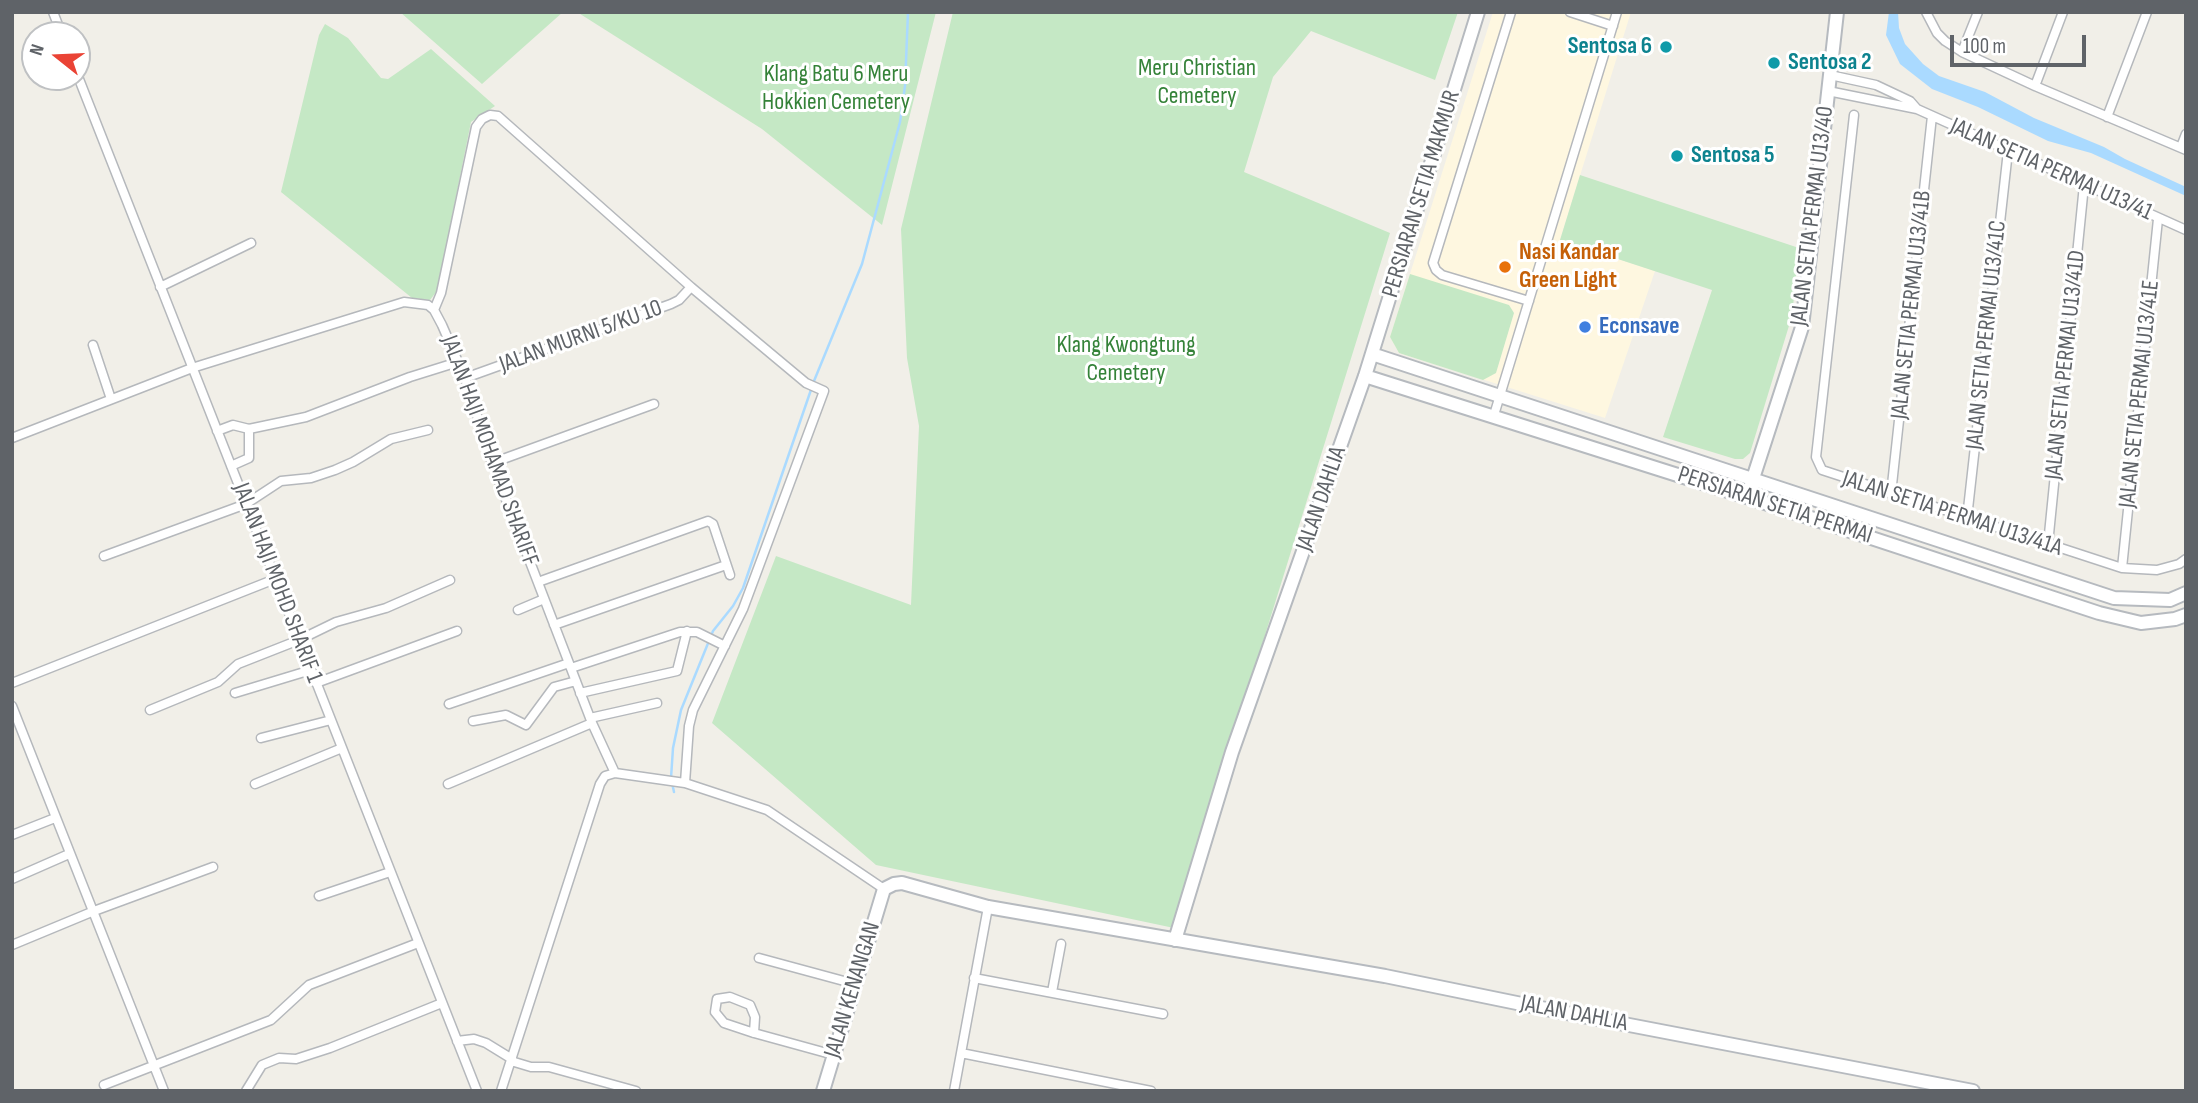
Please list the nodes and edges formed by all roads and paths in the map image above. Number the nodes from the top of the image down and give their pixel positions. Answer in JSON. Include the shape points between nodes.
{"nodes":[{"id":1,"x":1478,"y":12,"type":"edge"},
{"id":2,"x":1511,"y":12,"type":"edge"},
{"id":3,"x":1570,"y":12,"type":"edge"},
{"id":4,"x":1617,"y":12,"type":"edge"},
{"id":5,"x":1837,"y":12,"type":"edge"},
{"id":6,"x":1926,"y":12,"type":"edge"},
{"id":7,"x":1978,"y":12,"type":"edge"},
{"id":8,"x":2063,"y":12,"type":"edge"},
{"id":9,"x":2147,"y":12,"type":"edge"},
{"id":10,"x":1613,"y":26,"type":"junction"},
{"id":11,"x":1962,"y":52,"type":"junction"},
{"id":12,"x":1830,"y":75,"type":"junction"},
{"id":13,"x":2035,"y":86,"type":"junction"},
{"id":14,"x":84,"y":91,"type":"edge"},
{"id":15,"x":1828,"y":91,"type":"junction"},
{"id":16,"x":1917,"y":109,"type":"junction"},
{"id":17,"x":1854,"y":115,"type":"dead end"},
{"id":18,"x":1932,"y":116,"type":"junction"},
{"id":19,"x":2107,"y":117,"type":"junction"},
{"id":20,"x":2186,"y":134,"type":"edge"},
{"id":21,"x":2183,"y":149,"type":"edge"},
{"id":22,"x":2008,"y":151,"type":"junction"},
{"id":23,"x":2084,"y":185,"type":"junction"},
{"id":24,"x":2158,"y":219,"type":"junction"},
{"id":25,"x":2186,"y":230,"type":"edge"},
{"id":26,"x":251,"y":243,"type":"dead end"},
{"id":27,"x":160,"y":286,"type":"junction"},
{"id":28,"x":691,"y":287,"type":"junction"},
{"id":29,"x":1529,"y":301,"type":"junction"},
{"id":30,"x":434,"y":310,"type":"junction"},
{"id":31,"x":93,"y":345,"type":"dead end"},
{"id":32,"x":1372,"y":354,"type":"junction"},
{"id":33,"x":458,"y":362,"type":"junction"},
{"id":34,"x":192,"y":368,"type":"junction"},
{"id":35,"x":1365,"y":376,"type":"junction"},
{"id":36,"x":465,"y":378,"type":"junction"},
{"id":37,"x":1500,"y":395,"type":"junction"},
{"id":38,"x":111,"y":399,"type":"junction"},
{"id":39,"x":654,"y":404,"type":"dead end"},
{"id":40,"x":1494,"y":415,"type":"junction"},
{"id":41,"x":249,"y":429,"type":"junction"},
{"id":42,"x":428,"y":430,"type":"dead end"},
{"id":43,"x":217,"y":431,"type":"junction"},
{"id":44,"x":12,"y":438,"type":"edge"},
{"id":45,"x":492,"y":463,"type":"junction"},
{"id":46,"x":231,"y":466,"type":"junction"},
{"id":47,"x":1753,"y":478,"type":"junction"},
{"id":48,"x":1891,"y":494,"type":"junction"},
{"id":49,"x":1747,"y":497,"type":"junction"},
{"id":50,"x":246,"y":504,"type":"junction"},
{"id":51,"x":1966,"y":518,"type":"junction"},
{"id":52,"x":2048,"y":544,"type":"junction"},
{"id":53,"x":104,"y":556,"type":"dead end"},
{"id":54,"x":2186,"y":559,"type":"edge"},
{"id":55,"x":726,"y":565,"type":"junction"},
{"id":56,"x":2122,"y":568,"type":"junction"},
{"id":57,"x":730,"y":575,"type":"dead end"},
{"id":58,"x":275,"y":579,"type":"junction"},
{"id":59,"x":450,"y":580,"type":"dead end"},
{"id":60,"x":538,"y":582,"type":"junction"},
{"id":61,"x":2186,"y":593,"type":"edge"},
{"id":62,"x":544,"y":598,"type":"junction"},
{"id":63,"x":518,"y":610,"type":"dead end"},
{"id":64,"x":2186,"y":615,"type":"edge"},
{"id":65,"x":554,"y":625,"type":"junction"},
{"id":66,"x":457,"y":631,"type":"dead end"},
{"id":67,"x":687,"y":631,"type":"junction"},
{"id":68,"x":299,"y":640,"type":"junction"},
{"id":69,"x":725,"y":646,"type":"junction"},
{"id":70,"x":570,"y":665,"type":"junction"},
{"id":71,"x":311,"y":670,"type":"junction"},
{"id":72,"x":576,"y":681,"type":"junction"},
{"id":73,"x":12,"y":683,"type":"edge"},
{"id":74,"x":316,"y":683,"type":"junction"},
{"id":75,"x":235,"y":693,"type":"dead end"},
{"id":76,"x":580,"y":693,"type":"junction"},
{"id":77,"x":657,"y":703,"type":"dead end"},
{"id":78,"x":449,"y":704,"type":"dead end"},
{"id":79,"x":12,"y":706,"type":"edge"},
{"id":80,"x":150,"y":710,"type":"dead end"},
{"id":81,"x":331,"y":720,"type":"junction"},
{"id":82,"x":591,"y":720,"type":"junction"},
{"id":83,"x":473,"y":721,"type":"dead end"},
{"id":84,"x":261,"y":738,"type":"dead end"},
{"id":85,"x":341,"y":748,"type":"junction"},
{"id":86,"x":615,"y":773,"type":"junction"},
{"id":87,"x":677,"y":781,"type":"junction"},
{"id":88,"x":449,"y":783,"type":"dead end"},
{"id":89,"x":256,"y":784,"type":"dead end"},
{"id":90,"x":55,"y":818,"type":"junction"},
{"id":91,"x":12,"y":835,"type":"edge"},
{"id":92,"x":68,"y":854,"type":"junction"},
{"id":93,"x":213,"y":867,"type":"dead end"},
{"id":94,"x":390,"y":872,"type":"junction"},
{"id":95,"x":12,"y":879,"type":"edge"},
{"id":96,"x":884,"y":889,"type":"junction"},
{"id":97,"x":319,"y":896,"type":"dead end"},
{"id":98,"x":988,"y":907,"type":"junction"},
{"id":99,"x":94,"y":911,"type":"junction"},
{"id":100,"x":1175,"y":940,"type":"junction"},
{"id":101,"x":418,"y":943,"type":"junction"},
{"id":102,"x":1060,"y":944,"type":"dead end"},
{"id":103,"x":12,"y":945,"type":"edge"},
{"id":104,"x":759,"y":958,"type":"dead end"},
{"id":105,"x":974,"y":978,"type":"junction"},
{"id":106,"x":855,"y":984,"type":"junction"},
{"id":107,"x":1052,"y":992,"type":"junction"},
{"id":108,"x":442,"y":1003,"type":"junction"},
{"id":109,"x":1163,"y":1014,"type":"dead end"},
{"id":110,"x":754,"y":1033,"type":"junction"},
{"id":111,"x":457,"y":1041,"type":"junction"},
{"id":112,"x":961,"y":1054,"type":"junction"},
{"id":113,"x":834,"y":1055,"type":"junction"},
{"id":114,"x":511,"y":1060,"type":"junction"},
{"id":115,"x":154,"y":1064,"type":"junction"},
{"id":116,"x":104,"y":1085,"type":"dead end"},
{"id":117,"x":163,"y":1091,"type":"edge"},
{"id":118,"x":246,"y":1091,"type":"edge"},
{"id":119,"x":477,"y":1091,"type":"edge"},
{"id":120,"x":501,"y":1091,"type":"edge"},
{"id":121,"x":636,"y":1091,"type":"edge"},
{"id":122,"x":823,"y":1091,"type":"edge"},
{"id":123,"x":954,"y":1091,"type":"edge"},
{"id":124,"x":1151,"y":1091,"type":"edge"},
{"id":125,"x":1973,"y":1091,"type":"edge"}],
"edges":[{"from":1,"to":32,"type":"street","name":"PERSIARAN SETIA MAKMUR"},
{"from":2,"to":29,"type":"street","via":[[1433,263],[1442,275]]},
{"from":3,"to":10,"type":"street"},
{"from":4,"to":10,"type":"street"},
{"from":5,"to":12,"type":"street","name":"JALAN SETIA PERMAI U13/40"},
{"from":6,"to":11,"type":"street","via":[[1937,33]]},
{"from":7,"to":11,"type":"street"},
{"from":8,"to":13,"type":"street"},
{"from":9,"to":19,"type":"street"},
{"from":10,"to":29,"type":"street"},
{"from":11,"to":13,"type":"street"},
{"from":12,"to":15,"type":"street","name":"JALAN SETIA PERMAI U13/40"},
{"from":12,"to":16,"type":"street","name":"JALAN SETIA PERMAI U13/41","via":[[1876,85]]},
{"from":13,"to":19,"type":"street"},
{"from":14,"to":27,"type":"street","name":"JALAN HAJI MOHD SHARIF 1"},
{"from":15,"to":16,"type":"street","name":"JALAN SETIA PERMAI U13/41"},
{"from":15,"to":47,"type":"street","name":"JALAN SETIA PERMAI U13/40","via":[[1802,327]]},
{"from":16,"to":18,"type":"street","name":"JALAN SETIA PERMAI U13/41"},
{"from":17,"to":48,"type":"street","name":"JALAN SETIA PERMAI U13/41A","via":[[1816,457],[1827,473]]},
{"from":18,"to":22,"type":"street","name":"JALAN SETIA PERMAI U13/41"},
{"from":18,"to":48,"type":"street","name":"JALAN SETIA PERMAI U13/41B"},
{"from":19,"to":21,"type":"street"},
{"from":20,"to":21,"type":"street"},
{"from":22,"to":23,"type":"street","name":"JALAN SETIA PERMAI U13/41"},
{"from":22,"to":51,"type":"street","name":"JALAN SETIA PERMAI U13/41C"},
{"from":23,"to":24,"type":"street","name":"JALAN SETIA PERMAI U13/41"},
{"from":23,"to":52,"type":"street","name":"JALAN SETIA PERMAI U13/41D"},
{"from":24,"to":25,"type":"street","name":"JALAN SETIA PERMAI U13/41"},
{"from":24,"to":56,"type":"street","name":"JALAN SETIA PERMAI U13/41E"},
{"from":26,"to":27,"type":"street"},
{"from":27,"to":34,"type":"street","name":"JALAN HAJI MOHD SHARIF 1"},
{"from":28,"to":30,"type":"street","via":[[507,123],[489,115],[476,127],[471,144]]},
{"from":28,"to":36,"type":"street","name":"JALAN MURNI 5/KU 10","via":[[671,304]]},
{"from":28,"to":69,"type":"street","via":[[806,383],[824,391]]},
{"from":29,"to":37,"type":"street"},
{"from":30,"to":33,"type":"street","name":"JALAN HAJI MOHAMAD SHARIFF"},
{"from":30,"to":34,"type":"street","name":"JALAN HAJI MOHAMAD SHARIFF","via":[[404,302]]},
{"from":31,"to":38,"type":"street"},
{"from":32,"to":35,"type":"street","name":"PERSIARAN SETIA MAKMUR"},
{"from":32,"to":37,"type":"street","name":"PERSIARAN SETIA PERMAI"},
{"from":33,"to":36,"type":"street","name":"JALAN HAJI MOHAMAD SHARIFF"},
{"from":33,"to":41,"type":"street","via":[[315,415]]},
{"from":34,"to":38,"type":"street","name":"JALAN HAJI MOHAMAD SHARIFF"},
{"from":34,"to":43,"type":"street","name":"JALAN HAJI MOHD SHARIF 1"},
{"from":35,"to":40,"type":"street","name":"PERSIARAN SETIA PERMAI"},
{"from":35,"to":100,"type":"street","name":"JALAN DAHLIA","via":[[1232,752]]},
{"from":36,"to":45,"type":"street","name":"JALAN HAJI MOHAMAD SHARIFF"},
{"from":37,"to":40,"type":"street"},
{"from":37,"to":47,"type":"street","name":"PERSIARAN SETIA PERMAI"},
{"from":38,"to":44,"type":"street","name":"JALAN HAJI MOHAMAD SHARIFF"},
{"from":39,"to":45,"type":"street"},
{"from":40,"to":49,"type":"street","name":"PERSIARAN SETIA PERMAI"},
{"from":41,"to":43,"type":"street","via":[[233,425]]},
{"from":41,"to":46,"type":"street","via":[[249,458]]},
{"from":42,"to":50,"type":"street","via":[[391,439],[335,470],[281,481]]},
{"from":43,"to":46,"type":"street","name":"JALAN HAJI MOHD SHARIF 1"},
{"from":45,"to":60,"type":"street","name":"JALAN HAJI MOHAMAD SHARIFF"},
{"from":46,"to":50,"type":"street","name":"JALAN HAJI MOHD SHARIF 1"},
{"from":47,"to":49,"type":"street","name":"JALAN SETIA PERMAI U13/40"},
{"from":47,"to":61,"type":"street","name":"PERSIARAN SETIA PERMAI","via":[[2114,598],[2170,600]]},
{"from":48,"to":51,"type":"street","name":"JALAN SETIA PERMAI U13/41A"},
{"from":49,"to":64,"type":"street","name":"PERSIARAN SETIA PERMAI","via":[[2099,613],[2141,623]]},
{"from":50,"to":53,"type":"street"},
{"from":50,"to":58,"type":"street","name":"JALAN HAJI MOHD SHARIF 1"},
{"from":51,"to":52,"type":"street","name":"JALAN SETIA PERMAI U13/41A"},
{"from":52,"to":56,"type":"street","name":"JALAN SETIA PERMAI U13/41A"},
{"from":54,"to":56,"type":"street","name":"JALAN SETIA PERMAI U13/41A","via":[[2157,570]]},
{"from":55,"to":57,"type":"street"},
{"from":55,"to":60,"type":"street","via":[[708,521]]},
{"from":55,"to":65,"type":"street"},
{"from":58,"to":68,"type":"street","name":"JALAN HAJI MOHD SHARIF 1"},
{"from":58,"to":73,"type":"street"},
{"from":59,"to":68,"type":"street"},
{"from":60,"to":62,"type":"street","name":"JALAN HAJI MOHAMAD SHARIFF"},
{"from":62,"to":63,"type":"street"},
{"from":62,"to":65,"type":"street","name":"JALAN HAJI MOHAMAD SHARIFF"},
{"from":65,"to":70,"type":"street","name":"JALAN HAJI MOHAMAD SHARIFF"},
{"from":66,"to":74,"type":"street"},
{"from":67,"to":69,"type":"street"},
{"from":67,"to":70,"type":"street"},
{"from":67,"to":76,"type":"street","via":[[677,671]]},
{"from":68,"to":71,"type":"street","name":"JALAN HAJI MOHD SHARIF 1"},
{"from":68,"to":80,"type":"street","via":[[238,664],[218,682]]},
{"from":69,"to":87,"type":"street","via":[[693,710]]},
{"from":70,"to":72,"type":"street","name":"JALAN HAJI MOHAMAD SHARIFF"},
{"from":70,"to":78,"type":"street"},
{"from":71,"to":74,"type":"street","name":"JALAN HAJI MOHD SHARIF 1"},
{"from":71,"to":75,"type":"street"},
{"from":72,"to":76,"type":"street","name":"JALAN HAJI MOHAMAD SHARIFF"},
{"from":72,"to":83,"type":"street","via":[[554,687],[526,724],[508,715]]},
{"from":74,"to":81,"type":"street","name":"JALAN HAJI MOHD SHARIF 1"},
{"from":76,"to":82,"type":"street","name":"JALAN HAJI MOHAMAD SHARIFF"},
{"from":77,"to":82,"type":"street"},
{"from":79,"to":90,"type":"street"},
{"from":81,"to":84,"type":"street"},
{"from":81,"to":85,"type":"street","name":"JALAN HAJI MOHD SHARIF 1"},
{"from":82,"to":86,"type":"street","name":"JALAN HAJI MOHAMAD SHARIFF"},
{"from":82,"to":88,"type":"street"},
{"from":85,"to":89,"type":"street"},
{"from":85,"to":94,"type":"street","name":"JALAN HAJI MOHD SHARIF 1"},
{"from":86,"to":87,"type":"street"},
{"from":86,"to":114,"type":"street","via":[[604,776],[600,784]]},
{"from":87,"to":96,"type":"street","via":[[767,810]]},
{"from":90,"to":91,"type":"street"},
{"from":90,"to":92,"type":"street"},
{"from":92,"to":95,"type":"street"},
{"from":92,"to":99,"type":"street"},
{"from":93,"to":99,"type":"street"},
{"from":94,"to":97,"type":"street"},
{"from":94,"to":101,"type":"street","name":"JALAN HAJI MOHD SHARIF 1"},
{"from":96,"to":98,"type":"street","name":"JALAN DAHLIA","via":[[902,883]]},
{"from":96,"to":106,"type":"street","name":"JALAN KENANGAN"},
{"from":98,"to":100,"type":"street","name":"JALAN DAHLIA"},
{"from":98,"to":105,"type":"street"},
{"from":99,"to":103,"type":"street"},
{"from":99,"to":115,"type":"street"},
{"from":100,"to":125,"type":"street","name":"JALAN DAHLIA","via":[[1385,976]]},
{"from":101,"to":108,"type":"street","name":"JALAN HAJI MOHD SHARIF 1"},
{"from":101,"to":115,"type":"street","via":[[309,985],[271,1020]]},
{"from":102,"to":107,"type":"street"},
{"from":104,"to":106,"type":"street"},
{"from":105,"to":107,"type":"street"},
{"from":105,"to":112,"type":"street"},
{"from":106,"to":113,"type":"street","name":"JALAN KENANGAN"},
{"from":107,"to":109,"type":"street"},
{"from":108,"to":111,"type":"street","name":"JALAN HAJI MOHD SHARIF 1"},
{"from":108,"to":118,"type":"street","via":[[330,1048],[262,1065]]},
{"from":110,"to":110,"type":"street","via":[[724,1023],[715,1012],[716,999],[730,997],[750,1005]]},
{"from":110,"to":113,"type":"street"},
{"from":111,"to":114,"type":"street","via":[[486,1043]]},
{"from":111,"to":119,"type":"street","name":"JALAN HAJI MOHD SHARIF 1"},
{"from":112,"to":123,"type":"street"},
{"from":112,"to":124,"type":"street"},
{"from":113,"to":122,"type":"street","name":"JALAN KENANGAN"},
{"from":114,"to":120,"type":"street"},
{"from":114,"to":121,"type":"street"},
{"from":115,"to":116,"type":"street"},
{"from":115,"to":117,"type":"street"}]}
